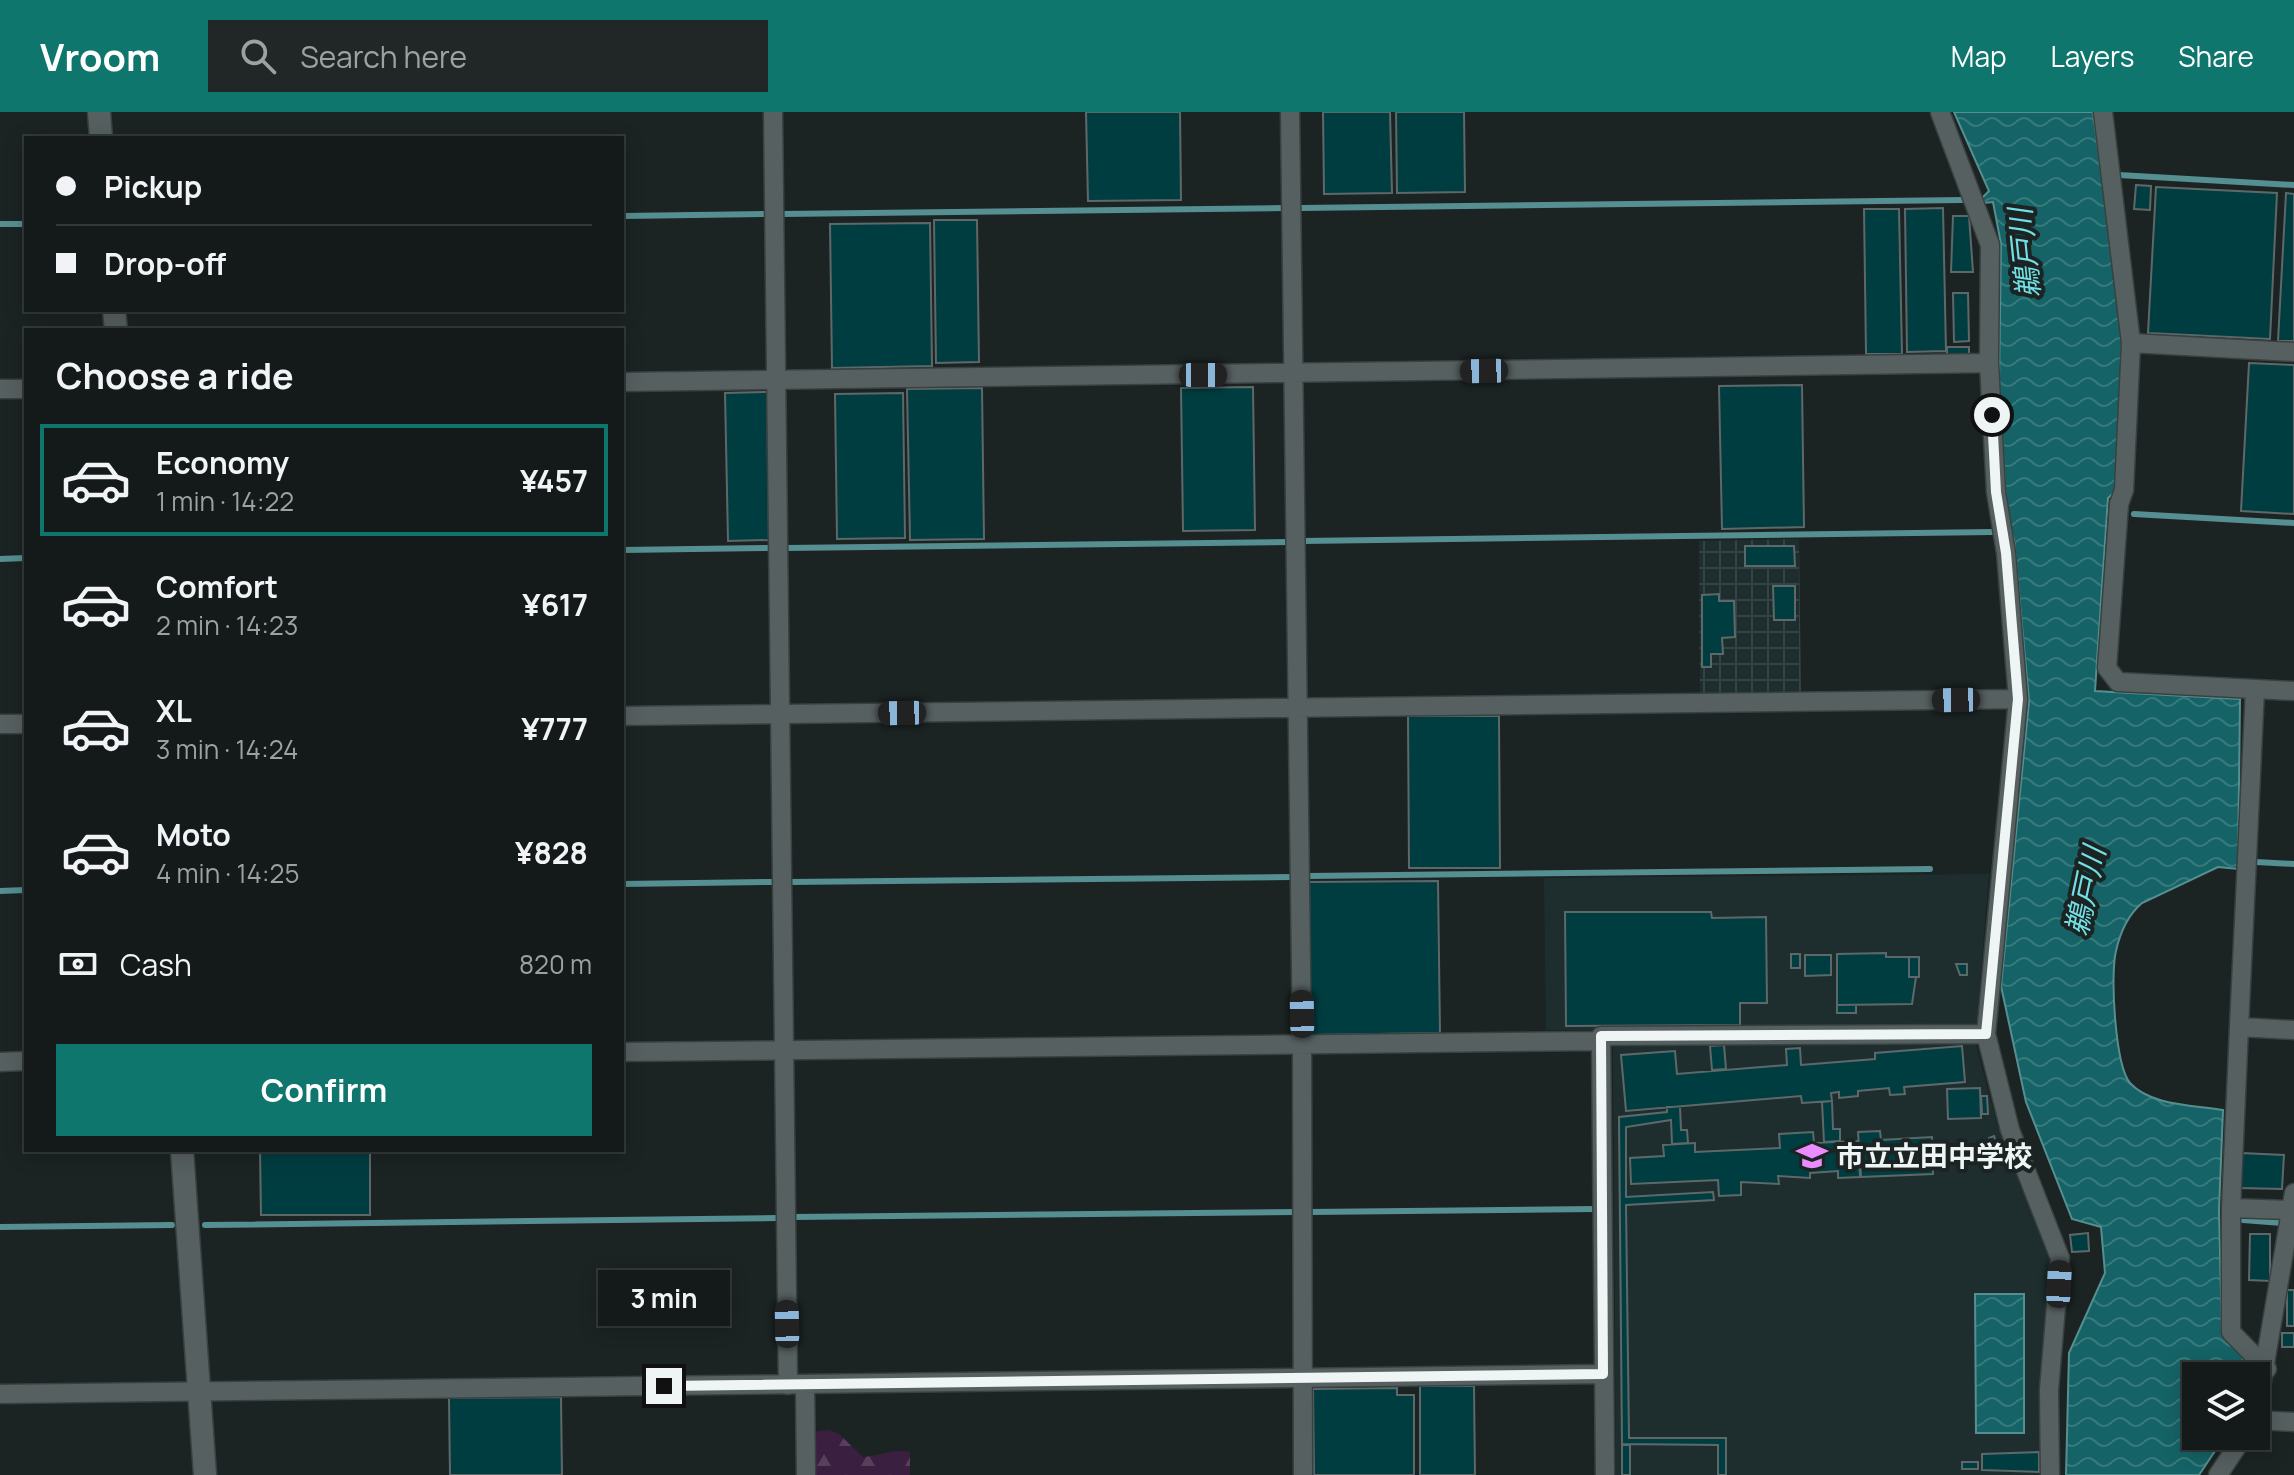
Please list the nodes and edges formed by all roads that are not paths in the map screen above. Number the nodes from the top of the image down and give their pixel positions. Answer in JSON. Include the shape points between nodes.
{"nodes":[{"id":1,"x":99,"y":112,"type":"edge"},
{"id":2,"x":773,"y":112,"type":"edge"},
{"id":3,"x":1290,"y":112,"type":"edge"},
{"id":4,"x":1940,"y":112,"type":"edge"},
{"id":5,"x":2103,"y":112,"type":"edge"},
{"id":6,"x":101,"y":136,"type":"edge"},
{"id":7,"x":2131,"y":343,"type":"junction"},
{"id":8,"x":2294,"y":352,"type":"edge"},
{"id":9,"x":1989,"y":363,"type":"junction"},
{"id":10,"x":1294,"y":374,"type":"junction"},
{"id":11,"x":775,"y":381,"type":"junction"},
{"id":12,"x":624,"y":382,"type":"edge"},
{"id":13,"x":0,"y":389,"type":"edge"},
{"id":14,"x":24,"y":389,"type":"edge"},
{"id":15,"x":2255,"y":689,"type":"junction"},
{"id":16,"x":2294,"y":691,"type":"edge"},
{"id":17,"x":2018,"y":699,"type":"junction"},
{"id":18,"x":1297,"y":708,"type":"junction"},
{"id":19,"x":780,"y":715,"type":"junction"},
{"id":20,"x":624,"y":716,"type":"edge"},
{"id":21,"x":0,"y":724,"type":"edge"},
{"id":22,"x":24,"y":724,"type":"edge"},
{"id":23,"x":2239,"y":1027,"type":"junction"},
{"id":24,"x":2294,"y":1030,"type":"edge"},
{"id":25,"x":1986,"y":1034,"type":"junction"},
{"id":26,"x":1601,"y":1041,"type":"junction"},
{"id":27,"x":1302,"y":1044,"type":"junction"},
{"id":28,"x":784,"y":1050,"type":"junction"},
{"id":29,"x":624,"y":1052,"type":"edge"},
{"id":30,"x":24,"y":1061,"type":"edge"},
{"id":31,"x":0,"y":1062,"type":"edge"},
{"id":32,"x":182,"y":1152,"type":"edge"},
{"id":33,"x":2292,"y":1202,"type":"edge"},
{"id":34,"x":2231,"y":1208,"type":"junction"},
{"id":35,"x":2260,"y":1362,"type":"edge"},
{"id":36,"x":2268,"y":1362,"type":"edge"},
{"id":37,"x":1603,"y":1374,"type":"junction"},
{"id":38,"x":1305,"y":1379,"type":"junction"},
{"id":39,"x":797,"y":1385,"type":"junction"},
{"id":40,"x":198,"y":1391,"type":"junction"},
{"id":41,"x":0,"y":1394,"type":"edge"},
{"id":42,"x":2270,"y":1419,"type":"edge"},
{"id":43,"x":2294,"y":1422,"type":"edge"},
{"id":44,"x":2235,"y":1450,"type":"edge"},
{"id":45,"x":205,"y":1475,"type":"edge"},
{"id":46,"x":806,"y":1475,"type":"edge"},
{"id":47,"x":1303,"y":1475,"type":"edge"},
{"id":48,"x":1605,"y":1475,"type":"edge"},
{"id":49,"x":2050,"y":1475,"type":"edge"},
{"id":50,"x":2218,"y":1475,"type":"edge"}],
"edges":[{"from":1,"to":6,"type":"street"},
{"from":2,"to":11,"type":"street"},
{"from":3,"to":10,"type":"street"},
{"from":4,"to":9,"type":"street","via":[[1990,245]]},
{"from":5,"to":7,"type":"street"},
{"from":7,"to":8,"type":"street"},
{"from":7,"to":15,"type":"street","via":[[2107,668],[2118,682]]},
{"from":9,"to":10,"type":"street"},
{"from":9,"to":17,"type":"street","via":[[1996,492]]},
{"from":10,"to":11,"type":"street"},
{"from":10,"to":18,"type":"street"},
{"from":11,"to":12,"type":"street"},
{"from":11,"to":19,"type":"street"},
{"from":13,"to":14,"type":"street"},
{"from":15,"to":16,"type":"street"},
{"from":15,"to":23,"type":"street"},
{"from":17,"to":18,"type":"street"},
{"from":17,"to":25,"type":"street"},
{"from":18,"to":19,"type":"street"},
{"from":18,"to":27,"type":"street"},
{"from":19,"to":20,"type":"street"},
{"from":19,"to":28,"type":"street"},
{"from":21,"to":22,"type":"street"},
{"from":23,"to":24,"type":"street"},
{"from":23,"to":34,"type":"street"},
{"from":25,"to":26,"type":"street","via":[[1601,1036]]},
{"from":25,"to":49,"type":"street","via":[[2010,1130],[2060,1258],[2049,1390]]},
{"from":26,"to":27,"type":"street"},
{"from":26,"to":37,"type":"street"},
{"from":27,"to":28,"type":"street"},
{"from":27,"to":38,"type":"street"},
{"from":28,"to":29,"type":"street"},
{"from":28,"to":39,"type":"street"},
{"from":30,"to":31,"type":"street"},
{"from":32,"to":40,"type":"street"},
{"from":33,"to":34,"type":"street"},
{"from":33,"to":36,"type":"street"},
{"from":34,"to":35,"type":"street","via":[[2231,1332]]},
{"from":37,"to":38,"type":"street"},
{"from":37,"to":48,"type":"street"},
{"from":38,"to":39,"type":"street"},
{"from":38,"to":47,"type":"street"},
{"from":39,"to":40,"type":"street"},
{"from":39,"to":46,"type":"street"},
{"from":40,"to":41,"type":"street"},
{"from":40,"to":45,"type":"street"},
{"from":42,"to":43,"type":"street"},
{"from":44,"to":50,"type":"street"}]}
